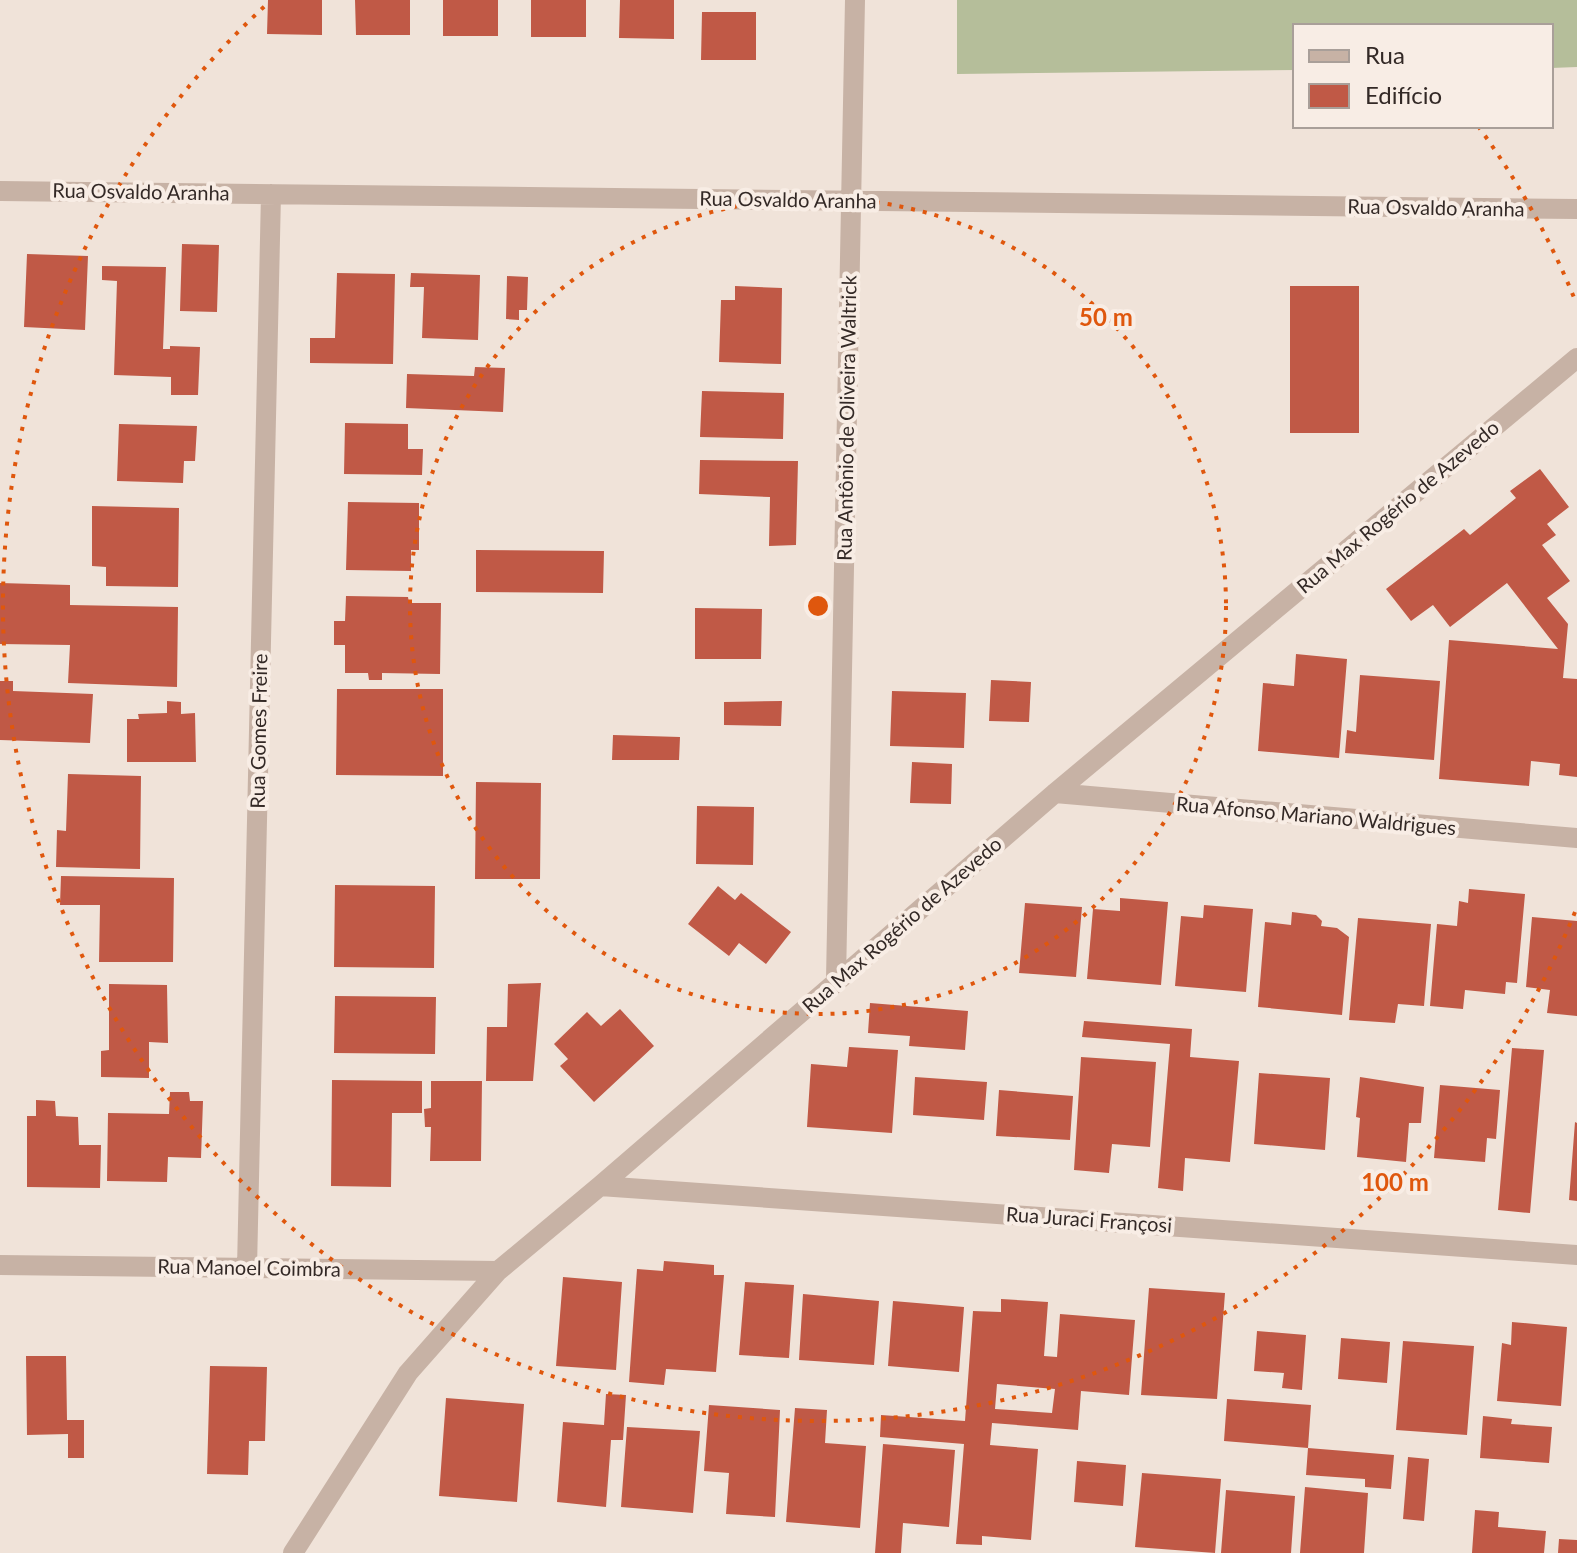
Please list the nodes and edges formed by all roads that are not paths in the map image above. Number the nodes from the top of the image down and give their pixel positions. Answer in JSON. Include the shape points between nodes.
{"nodes":[{"id":1,"x":855,"y":0,"type":"edge"},
{"id":2,"x":0,"y":191,"type":"edge"},
{"id":3,"x":271,"y":194,"type":"junction"},
{"id":4,"x":851,"y":201,"type":"junction"},
{"id":5,"x":1577,"y":209,"type":"edge"},
{"id":6,"x":1577,"y":358,"type":"edge"},
{"id":7,"x":1055,"y":793,"type":"junction"},
{"id":8,"x":1577,"y":838,"type":"edge"},
{"id":9,"x":836,"y":980,"type":"junction"},
{"id":10,"x":600,"y":1186,"type":"junction"},
{"id":11,"x":1577,"y":1255,"type":"edge"},
{"id":12,"x":0,"y":1265,"type":"edge"},
{"id":13,"x":247,"y":1268,"type":"junction"},
{"id":14,"x":498,"y":1271,"type":"junction"},
{"id":15,"x":293,"y":1553,"type":"edge"}],
"edges":[{"from":1,"to":4,"type":"street","name":"Rua Antônio de Oliveira Waltrick"},
{"from":2,"to":3,"type":"street","name":"Rua Osvaldo Aranha"},
{"from":3,"to":4,"type":"street","name":"Rua Osvaldo Aranha"},
{"from":3,"to":13,"type":"street","name":"Rua Gomes Freire"},
{"from":4,"to":5,"type":"street","name":"Rua Osvaldo Aranha"},
{"from":4,"to":9,"type":"street","name":"Rua Antônio de Oliveira Waltrick"},
{"from":6,"to":7,"type":"street","name":"Rua Max Rogério de Azevedo"},
{"from":7,"to":8,"type":"street","name":"Rua Afonso Mariano Waldrigues"},
{"from":7,"to":9,"type":"street","name":"Rua Max Rogério de Azevedo"},
{"from":9,"to":10,"type":"street","name":"Rua Max Rogério de Azevedo"},
{"from":10,"to":11,"type":"street","name":"Rua Juraci Françosi"},
{"from":10,"to":14,"type":"street","name":"Rua Max Rogério de Azevedo"},
{"from":12,"to":13,"type":"street","name":"Rua Manoel Coimbra"},
{"from":13,"to":14,"type":"street","name":"Rua Manoel Coimbra"},
{"from":14,"to":15,"type":"street","name":"Rua Max Rogério de Azevedo","via":[[408,1373]]}]}
